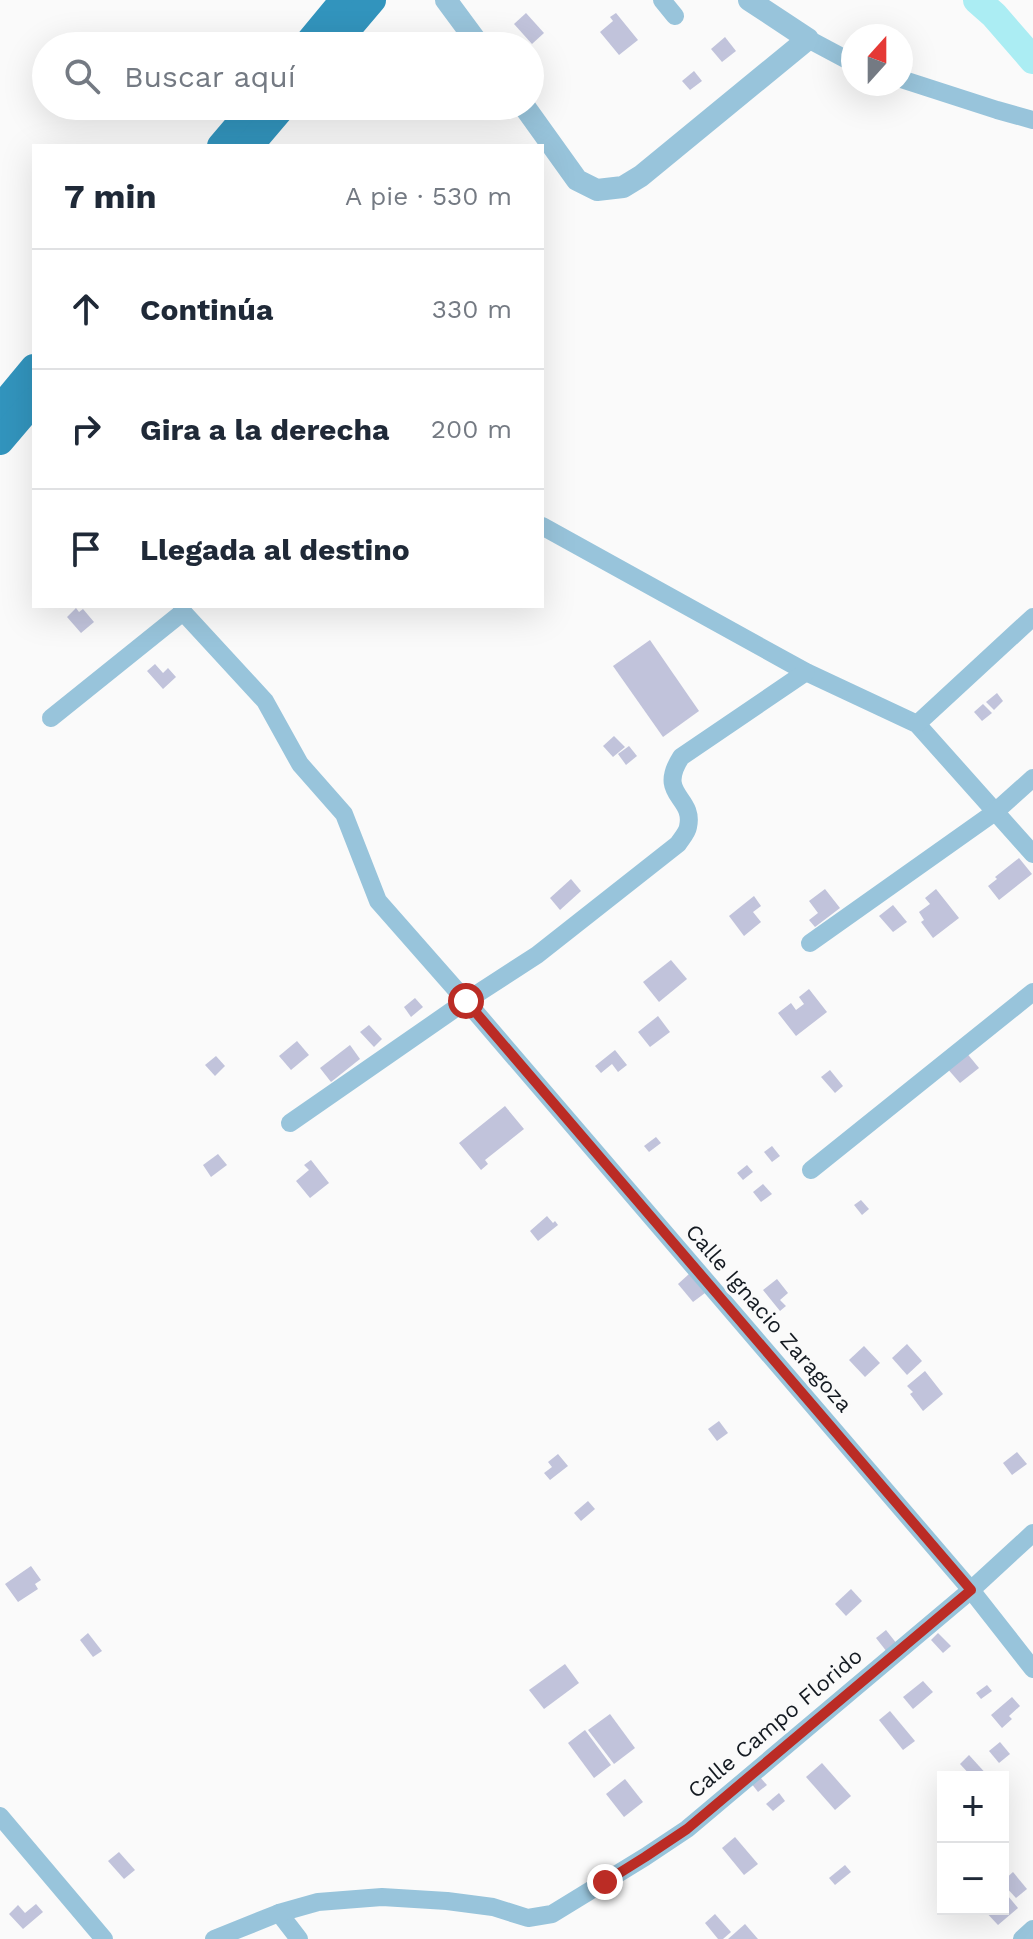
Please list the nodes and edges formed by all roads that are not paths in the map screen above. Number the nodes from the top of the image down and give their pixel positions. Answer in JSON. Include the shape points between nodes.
{"nodes":[{"id":1,"x":344,"y":0,"type":"edge"},
{"id":2,"x":372,"y":0,"type":"edge"},
{"id":3,"x":446,"y":0,"type":"edge"},
{"id":4,"x":662,"y":0,"type":"edge"},
{"id":5,"x":749,"y":0,"type":"edge"},
{"id":6,"x":675,"y":16,"type":"dead end"},
{"id":7,"x":318,"y":32,"type":"edge"},
{"id":8,"x":345,"y":32,"type":"edge"},
{"id":9,"x":470,"y":32,"type":"edge"},
{"id":10,"x":808,"y":39,"type":"junction"},
{"id":11,"x":841,"y":57,"type":"edge"},
{"id":12,"x":913,"y":83,"type":"edge"},
{"id":13,"x":243,"y":120,"type":"edge"},
{"id":14,"x":271,"y":120,"type":"edge"},
{"id":15,"x":534,"y":120,"type":"edge"},
{"id":16,"x":1033,"y":120,"type":"edge"},
{"id":17,"x":223,"y":144,"type":"edge"},
{"id":18,"x":251,"y":144,"type":"edge"},
{"id":19,"x":32,"y":370,"type":"edge"},
{"id":20,"x":32,"y":403,"type":"edge"},
{"id":21,"x":0,"y":409,"type":"edge"},
{"id":22,"x":0,"y":441,"type":"edge"},
{"id":23,"x":544,"y":527,"type":"edge"},
{"id":24,"x":182,"y":609,"type":"edge"},
{"id":25,"x":1033,"y":617,"type":"edge"},
{"id":26,"x":806,"y":672,"type":"junction"},
{"id":27,"x":51,"y":718,"type":"dead end"},
{"id":28,"x":917,"y":724,"type":"junction"},
{"id":29,"x":1033,"y":778,"type":"edge"},
{"id":30,"x":995,"y":812,"type":"junction"},
{"id":31,"x":1033,"y":854,"type":"edge"},
{"id":32,"x":810,"y":943,"type":"dead end"},
{"id":33,"x":1033,"y":992,"type":"edge"},
{"id":34,"x":466,"y":1001,"type":"junction"},
{"id":35,"x":290,"y":1123,"type":"dead end"},
{"id":36,"x":811,"y":1170,"type":"dead end"},
{"id":37,"x":1033,"y":1533,"type":"edge"},
{"id":38,"x":971,"y":1590,"type":"junction"},
{"id":39,"x":1033,"y":1669,"type":"edge"},
{"id":40,"x":0,"y":1816,"type":"edge"},
{"id":41,"x":279,"y":1913,"type":"junction"},
{"id":42,"x":1033,"y":1929,"type":"edge"},
{"id":43,"x":104,"y":1939,"type":"edge"},
{"id":44,"x":214,"y":1939,"type":"edge"},
{"id":45,"x":299,"y":1939,"type":"edge"},
{"id":46,"x":1022,"y":1939,"type":"edge"}],
"edges":[{"from":1,"to":7,"type":"main road"},
{"from":2,"to":8,"type":"main road"},
{"from":3,"to":9,"type":"street"},
{"from":4,"to":6,"type":"street"},
{"from":5,"to":10,"type":"street"},
{"from":10,"to":11,"type":"street"},
{"from":10,"to":15,"type":"street","via":[[623,187],[597,190],[577,180]]},
{"from":12,"to":16,"type":"street"},
{"from":13,"to":17,"type":"main road"},
{"from":14,"to":18,"type":"main road"},
{"from":19,"to":21,"type":"main road"},
{"from":20,"to":22,"type":"main road"},
{"from":23,"to":26,"type":"street"},
{"from":24,"to":27,"type":"street"},
{"from":24,"to":34,"type":"street","name":"Calle Ignacio Zaragoza","via":[[265,701],[300,764],[344,814],[378,901]]},
{"from":25,"to":28,"type":"street"},
{"from":26,"to":28,"type":"street"},
{"from":26,"to":34,"type":"street","via":[[681,757],[672,771],[672,786],[688,812],[688,829],[678,844],[537,955]]},
{"from":28,"to":30,"type":"street"},
{"from":29,"to":30,"type":"street"},
{"from":30,"to":31,"type":"street"},
{"from":30,"to":32,"type":"street"},
{"from":33,"to":36,"type":"street"},
{"from":34,"to":35,"type":"street"},
{"from":34,"to":38,"type":"street","name":"Calle Ignacio Zaragoza"},
{"from":37,"to":38,"type":"street","name":"Calle Campo Florido"},
{"from":38,"to":39,"type":"street","name":"Calle Ignacio Zaragoza"},
{"from":38,"to":41,"type":"street","name":"Calle Campo Florido","via":[[687,1829],[552,1914],[528,1918],[493,1907],[382,1897],[318,1902]]},
{"from":40,"to":43,"type":"street"},
{"from":41,"to":44,"type":"street"},
{"from":41,"to":45,"type":"street"},
{"from":42,"to":46,"type":"street"}]}
